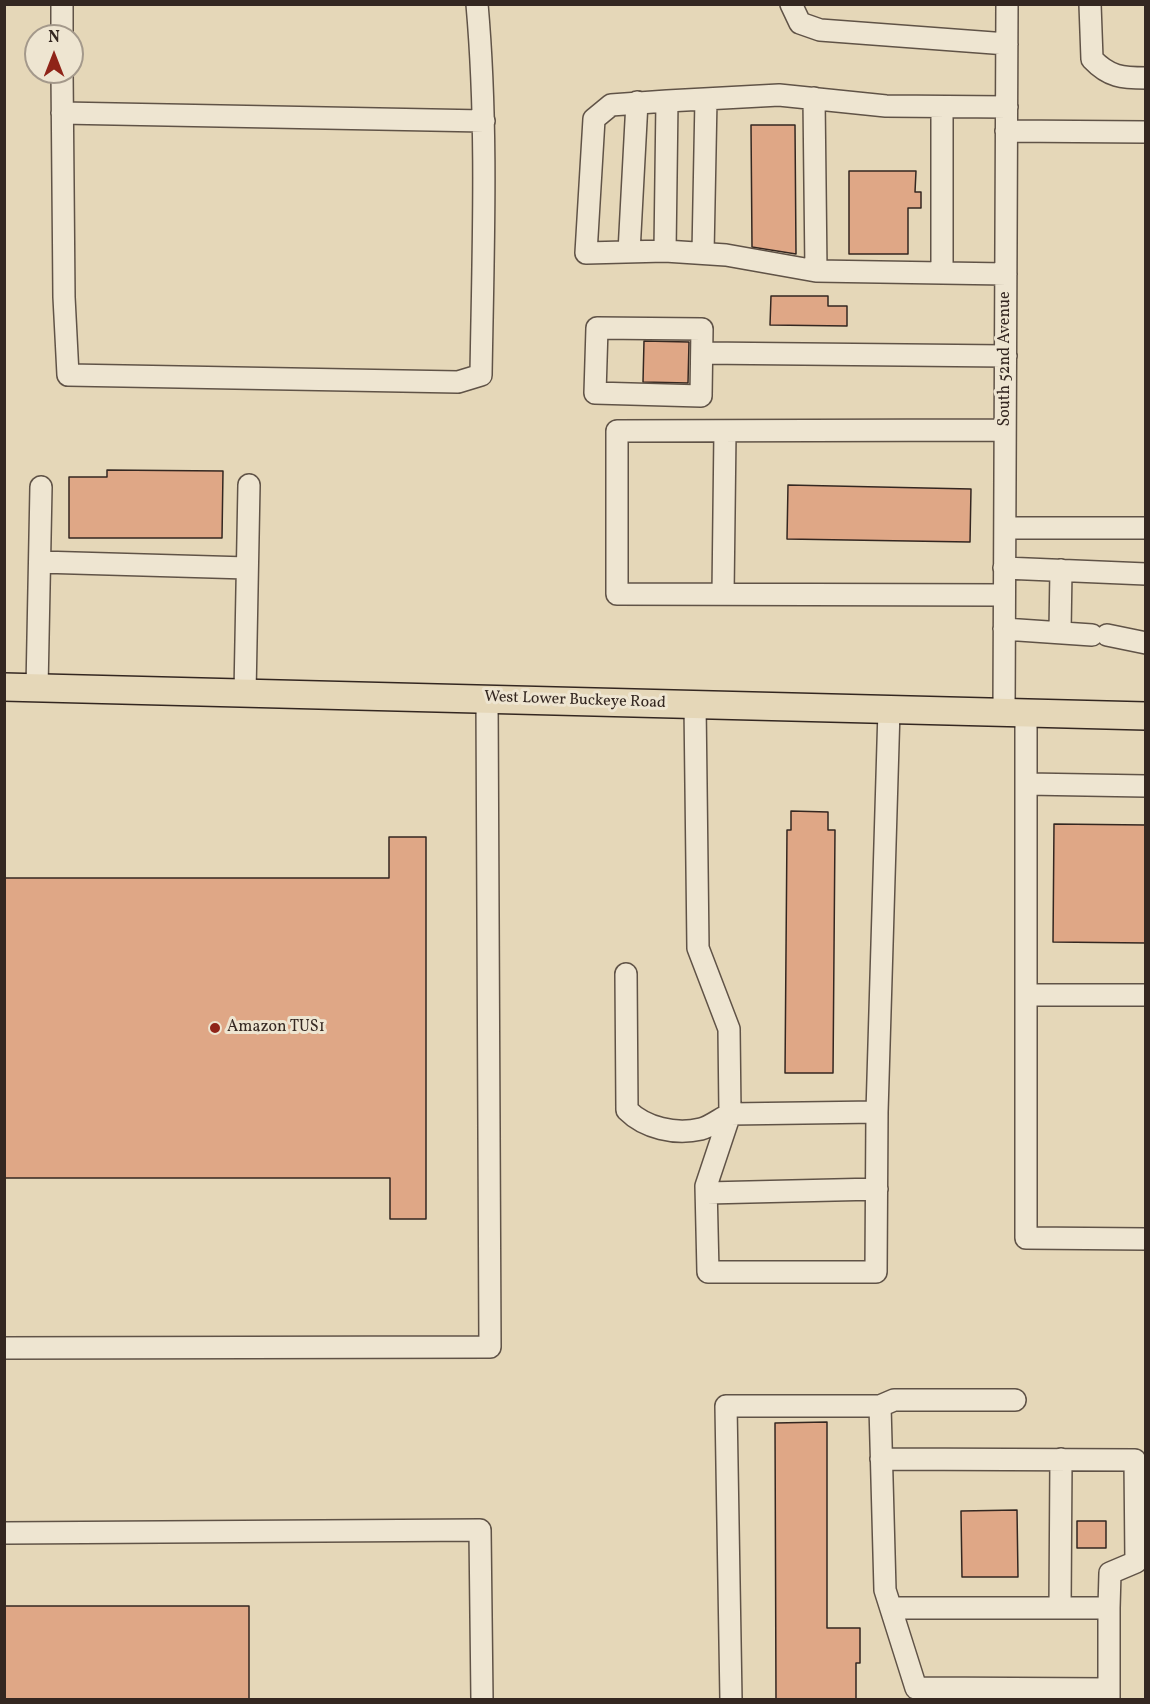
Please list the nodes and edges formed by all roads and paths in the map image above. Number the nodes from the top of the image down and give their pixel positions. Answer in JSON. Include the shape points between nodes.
{"nodes":[{"id":1,"x":62,"y":4,"type":"edge"},
{"id":2,"x":477,"y":4,"type":"edge"},
{"id":3,"x":791,"y":4,"type":"edge"},
{"id":4,"x":1007,"y":4,"type":"edge"},
{"id":5,"x":1090,"y":4,"type":"edge"},
{"id":6,"x":62,"y":24,"type":"edge"},
{"id":7,"x":1007,"y":44,"type":"junction"},
{"id":8,"x":1146,"y":78,"type":"edge"},
{"id":9,"x":62,"y":84,"type":"edge"},
{"id":10,"x":814,"y":98,"type":"junction"},
{"id":11,"x":706,"y":99,"type":"junction"},
{"id":12,"x":667,"y":101,"type":"junction"},
{"id":13,"x":637,"y":102,"type":"junction"},
{"id":14,"x":942,"y":107,"type":"junction"},
{"id":15,"x":1007,"y":107,"type":"junction"},
{"id":16,"x":62,"y":113,"type":"junction"},
{"id":17,"x":484,"y":121,"type":"junction"},
{"id":18,"x":1006,"y":131,"type":"junction"},
{"id":19,"x":1146,"y":132,"type":"edge"},
{"id":20,"x":665,"y":251,"type":"junction"},
{"id":21,"x":629,"y":252,"type":"junction"},
{"id":22,"x":703,"y":253,"type":"junction"},
{"id":23,"x":816,"y":271,"type":"junction"},
{"id":24,"x":942,"y":273,"type":"junction"},
{"id":25,"x":1006,"y":274,"type":"junction"},
{"id":26,"x":702,"y":353,"type":"junction"},
{"id":27,"x":1006,"y":356,"type":"junction"},
{"id":28,"x":1005,"y":430,"type":"junction"},
{"id":29,"x":725,"y":432,"type":"junction"},
{"id":30,"x":249,"y":485,"type":"dead end"},
{"id":31,"x":41,"y":487,"type":"dead end"},
{"id":32,"x":1005,"y":528,"type":"junction"},
{"id":33,"x":1146,"y":528,"type":"edge"},
{"id":34,"x":39,"y":562,"type":"junction"},
{"id":35,"x":247,"y":568,"type":"junction"},
{"id":36,"x":1004,"y":568,"type":"junction"},
{"id":37,"x":1061,"y":570,"type":"junction"},
{"id":38,"x":1146,"y":574,"type":"edge"},
{"id":39,"x":723,"y":594,"type":"junction"},
{"id":40,"x":1004,"y":595,"type":"junction"},
{"id":41,"x":1004,"y":629,"type":"junction"},
{"id":42,"x":1060,"y":632,"type":"junction"},
{"id":43,"x":1146,"y":643,"type":"edge"},
{"id":44,"x":4,"y":687,"type":"edge"},
{"id":45,"x":37,"y":688,"type":"junction"},
{"id":46,"x":245,"y":693,"type":"junction"},
{"id":47,"x":488,"y":698,"type":"junction"},
{"id":48,"x":695,"y":704,"type":"junction"},
{"id":49,"x":889,"y":710,"type":"junction"},
{"id":50,"x":1015,"y":714,"type":"junction"},
{"id":51,"x":1146,"y":716,"type":"edge"},
{"id":52,"x":1027,"y":784,"type":"junction"},
{"id":53,"x":1146,"y":786,"type":"edge"},
{"id":54,"x":626,"y":974,"type":"dead end"},
{"id":55,"x":1026,"y":995,"type":"junction"},
{"id":56,"x":1146,"y":995,"type":"edge"},
{"id":57,"x":877,"y":1112,"type":"junction"},
{"id":58,"x":730,"y":1114,"type":"junction"},
{"id":59,"x":877,"y":1189,"type":"junction"},
{"id":60,"x":706,"y":1193,"type":"junction"},
{"id":61,"x":1146,"y":1239,"type":"edge"},
{"id":62,"x":4,"y":1348,"type":"edge"},
{"id":63,"x":1015,"y":1400,"type":"dead end"},
{"id":64,"x":880,"y":1407,"type":"junction"},
{"id":65,"x":881,"y":1459,"type":"junction"},
{"id":66,"x":1061,"y":1459,"type":"junction"},
{"id":67,"x":4,"y":1533,"type":"edge"},
{"id":68,"x":891,"y":1608,"type":"junction"},
{"id":69,"x":1060,"y":1608,"type":"junction"},
{"id":70,"x":1109,"y":1608,"type":"junction"},
{"id":71,"x":1109,"y":1694,"type":"edge"},
{"id":72,"x":482,"y":1700,"type":"edge"},
{"id":73,"x":731,"y":1700,"type":"edge"}],
"edges":[{"from":1,"to":6,"type":"street"},
{"from":2,"to":17,"type":"street"},
{"from":3,"to":7,"type":"street","via":[[800,23],[820,30]]},
{"from":4,"to":7,"type":"street","name":"South 52nd Avenue"},
{"from":5,"to":8,"type":"street","via":[[1092,59],[1105,72]]},
{"from":7,"to":15,"type":"street","name":"South 52nd Avenue"},
{"from":9,"to":16,"type":"street"},
{"from":10,"to":11,"type":"street","via":[[779,94]]},
{"from":10,"to":14,"type":"street"},
{"from":10,"to":23,"type":"street"},
{"from":11,"to":12,"type":"street"},
{"from":11,"to":22,"type":"street"},
{"from":12,"to":13,"type":"street"},
{"from":12,"to":20,"type":"street"},
{"from":13,"to":21,"type":"street"},
{"from":13,"to":21,"type":"street","via":[[611,105],[594,119],[586,253]]},
{"from":14,"to":15,"type":"street"},
{"from":14,"to":24,"type":"street"},
{"from":15,"to":18,"type":"street","name":"South 52nd Avenue"},
{"from":16,"to":17,"type":"street"},
{"from":16,"to":17,"type":"street","via":[[63,297],[68,375],[446,382],[481,375]]},
{"from":18,"to":19,"type":"street"},
{"from":18,"to":25,"type":"street","name":"South 52nd Avenue"},
{"from":20,"to":21,"type":"street"},
{"from":20,"to":22,"type":"street"},
{"from":22,"to":23,"type":"street"},
{"from":23,"to":24,"type":"street"},
{"from":24,"to":25,"type":"street"},
{"from":25,"to":27,"type":"street","name":"South 52nd Avenue"},
{"from":26,"to":26,"type":"street","via":[[701,396],[595,393],[597,328],[702,329]]},
{"from":26,"to":27,"type":"street"},
{"from":27,"to":28,"type":"street","name":"South 52nd Avenue"},
{"from":28,"to":29,"type":"street"},
{"from":28,"to":32,"type":"street","name":"South 52nd Avenue"},
{"from":29,"to":39,"type":"street"},
{"from":29,"to":39,"type":"street","via":[[617,431],[617,594]]},
{"from":30,"to":35,"type":"street"},
{"from":31,"to":34,"type":"street"},
{"from":32,"to":33,"type":"street"},
{"from":32,"to":36,"type":"street","name":"South 52nd Avenue"},
{"from":34,"to":35,"type":"street"},
{"from":34,"to":45,"type":"street"},
{"from":35,"to":46,"type":"street"},
{"from":36,"to":37,"type":"street"},
{"from":36,"to":40,"type":"street","name":"South 52nd Avenue"},
{"from":37,"to":38,"type":"street"},
{"from":37,"to":42,"type":"street"},
{"from":39,"to":40,"type":"street"},
{"from":40,"to":41,"type":"street","name":"South 52nd Avenue"},
{"from":41,"to":42,"type":"street"},
{"from":41,"to":50,"type":"street","name":"South 52nd Avenue"},
{"from":42,"to":43,"type":"street"},
{"from":44,"to":45,"type":"main road","name":"West Lower Buckeye Road"},
{"from":45,"to":46,"type":"main road","name":"West Lower Buckeye Road"},
{"from":46,"to":47,"type":"main road","name":"West Lower Buckeye Road"},
{"from":47,"to":48,"type":"main road","name":"West Lower Buckeye Road"},
{"from":47,"to":62,"type":"street","via":[[490,1347]]},
{"from":48,"to":49,"type":"main road","name":"West Lower Buckeye Road"},
{"from":48,"to":58,"type":"street","via":[[698,948],[729,1029]]},
{"from":49,"to":50,"type":"main road","name":"West Lower Buckeye Road"},
{"from":49,"to":57,"type":"street"},
{"from":50,"to":51,"type":"main road","name":"West Lower Buckeye Road"},
{"from":50,"to":52,"type":"street","name":"South 52nd Avenue"},
{"from":52,"to":53,"type":"street"},
{"from":52,"to":55,"type":"street","name":"South 52nd Avenue"},
{"from":54,"to":58,"type":"street","via":[[627,1110],[638,1122],[658,1129],[701,1129]]},
{"from":55,"to":56,"type":"street"},
{"from":55,"to":61,"type":"street","name":"South 52nd Avenue","via":[[1026,1238]]},
{"from":57,"to":58,"type":"street"},
{"from":57,"to":59,"type":"street"},
{"from":58,"to":60,"type":"street"},
{"from":59,"to":60,"type":"street"},
{"from":59,"to":60,"type":"street","via":[[876,1272],[708,1272]]},
{"from":63,"to":64,"type":"street","via":[[894,1400]]},
{"from":64,"to":65,"type":"street"},
{"from":64,"to":73,"type":"street","via":[[726,1406]]},
{"from":65,"to":66,"type":"street"},
{"from":65,"to":68,"type":"street","via":[[885,1590]]},
{"from":66,"to":69,"type":"street"},
{"from":66,"to":70,"type":"street","via":[[1135,1460],[1136,1562],[1110,1573]]},
{"from":67,"to":72,"type":"street","via":[[480,1530]]},
{"from":68,"to":69,"type":"street"},
{"from":68,"to":71,"type":"street","via":[[915,1688]]},
{"from":69,"to":70,"type":"street"},
{"from":70,"to":71,"type":"street"}]}
